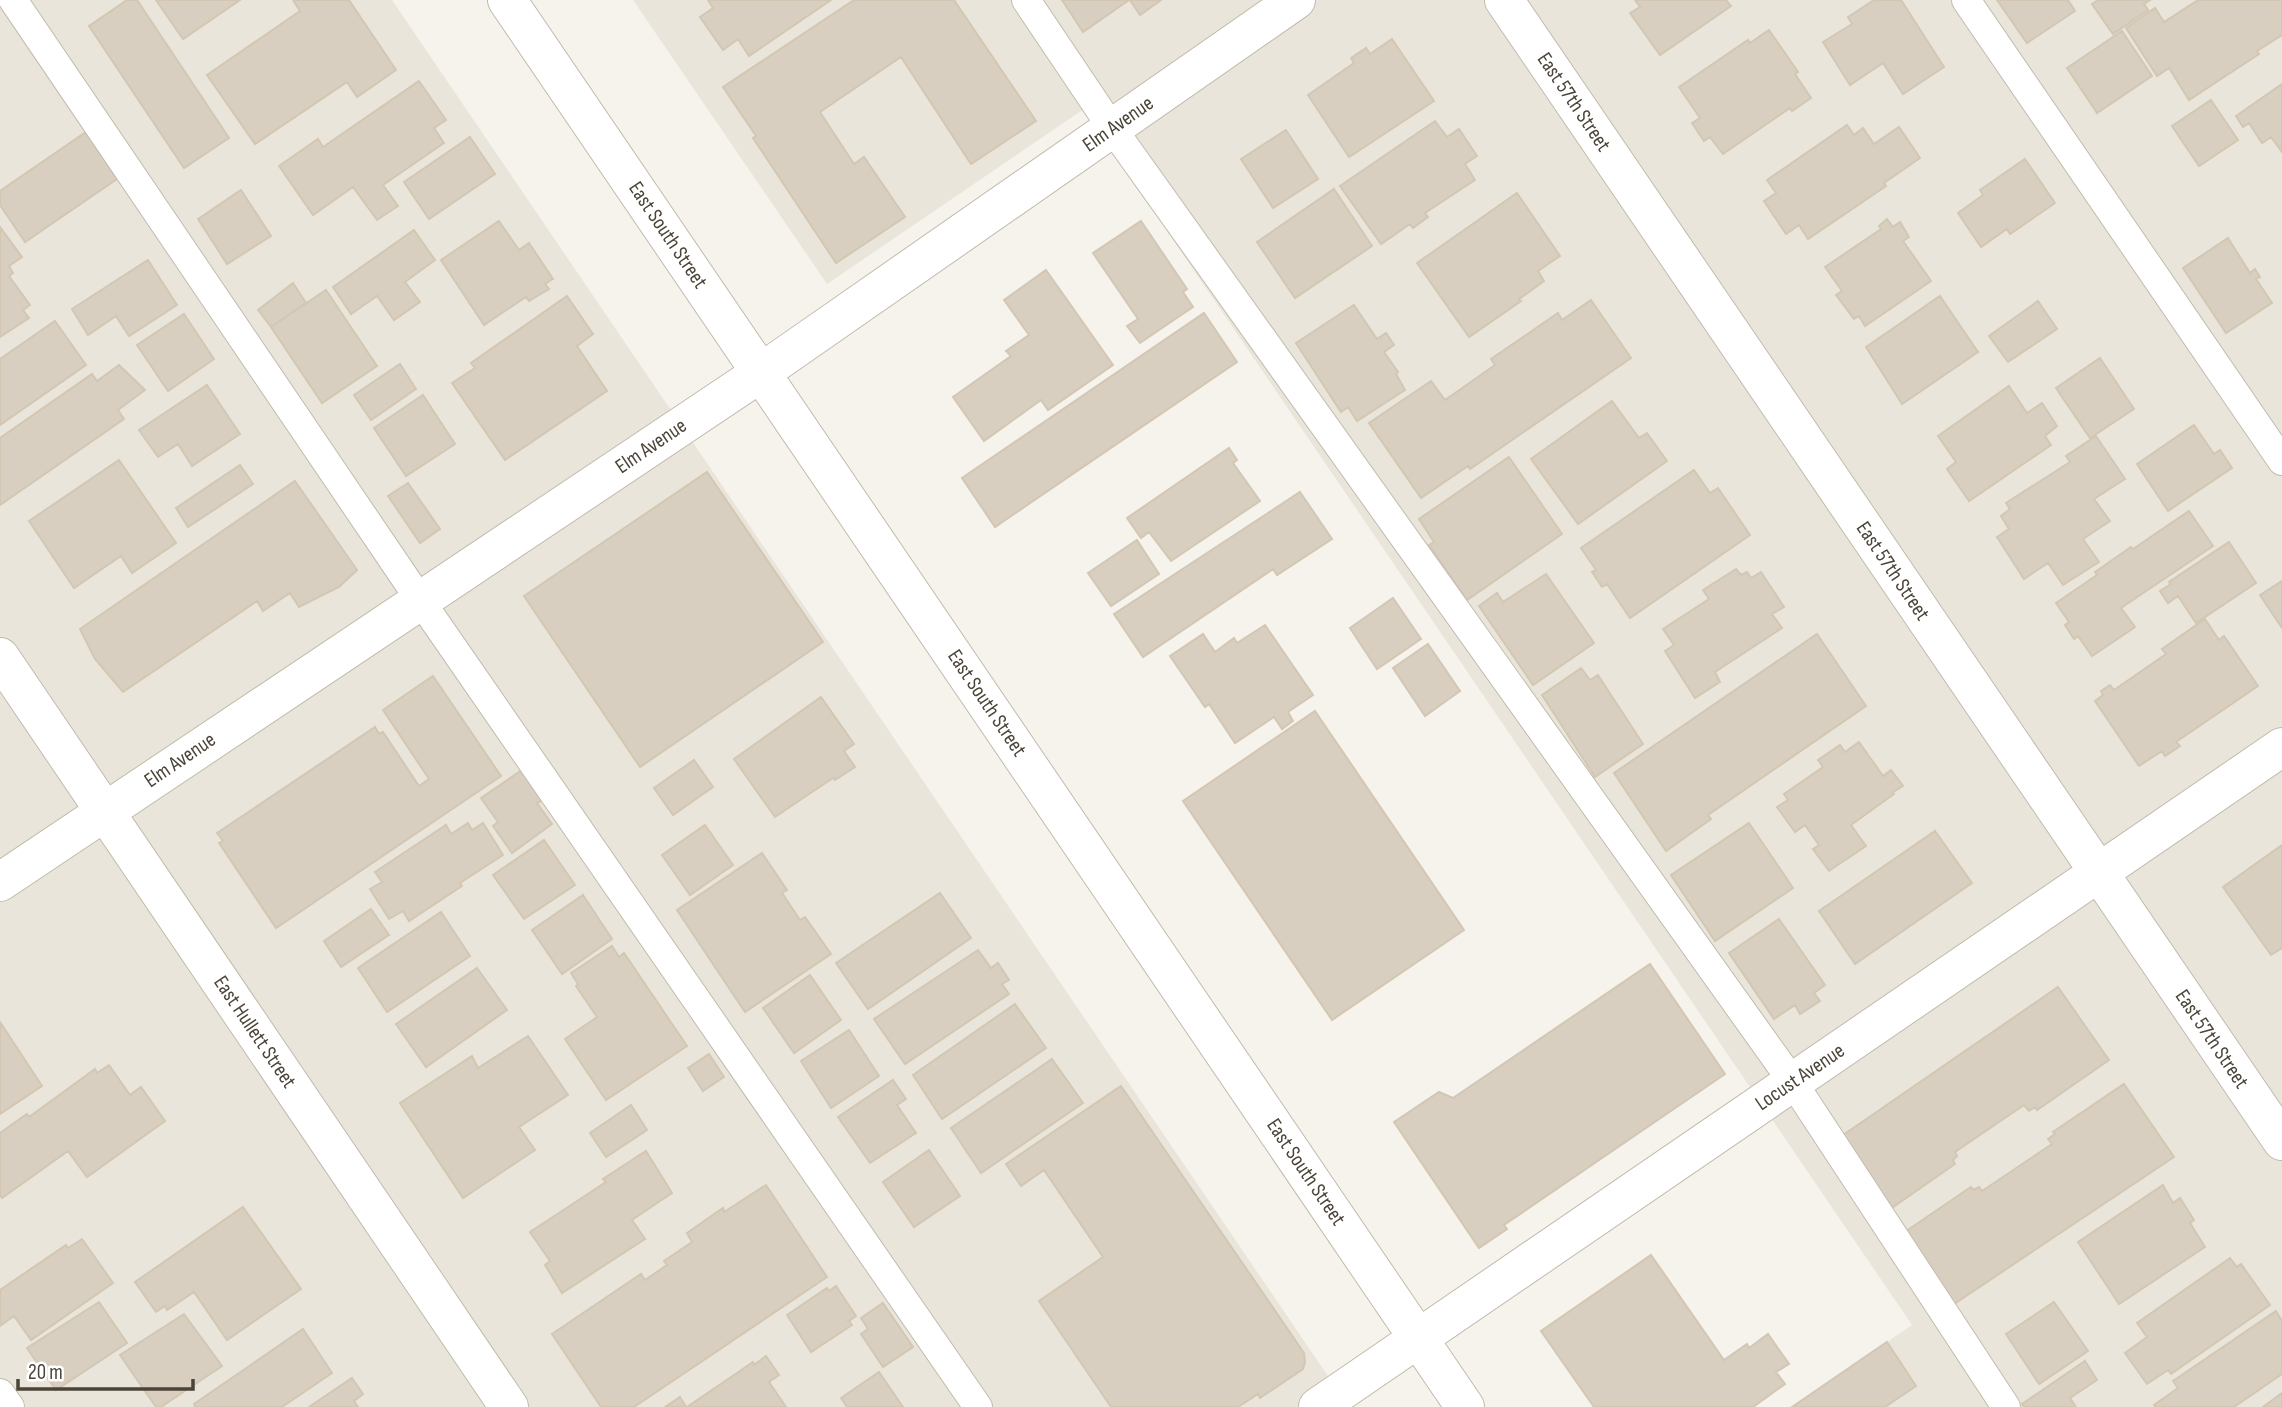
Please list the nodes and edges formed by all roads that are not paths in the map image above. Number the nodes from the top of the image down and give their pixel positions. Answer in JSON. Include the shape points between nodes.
{"nodes":[{"id":1,"x":13,"y":0,"type":"edge"},
{"id":2,"x":507,"y":0,"type":"edge"},
{"id":3,"x":1026,"y":0,"type":"edge"},
{"id":4,"x":1296,"y":0,"type":"edge"},
{"id":5,"x":1504,"y":0,"type":"edge"},
{"id":6,"x":1966,"y":0,"type":"edge"},
{"id":7,"x":1112,"y":128,"type":"junction"},
{"id":8,"x":762,"y":372,"type":"junction"},
{"id":9,"x":2282,"y":461,"type":"edge"},
{"id":10,"x":420,"y":600,"type":"junction"},
{"id":11,"x":0,"y":657,"type":"edge"},
{"id":12,"x":2282,"y":747,"type":"edge"},
{"id":13,"x":105,"y":810,"type":"junction"},
{"id":14,"x":2099,"y":872,"type":"junction"},
{"id":15,"x":0,"y":882,"type":"edge"},
{"id":16,"x":1792,"y":1082,"type":"junction"},
{"id":17,"x":2282,"y":1142,"type":"edge"},
{"id":18,"x":1419,"y":1338,"type":"junction"},
{"id":19,"x":0,"y":1393,"type":"edge"},
{"id":20,"x":10,"y":1407,"type":"edge"},
{"id":21,"x":509,"y":1407,"type":"edge"},
{"id":22,"x":978,"y":1407,"type":"edge"},
{"id":23,"x":1318,"y":1407,"type":"edge"},
{"id":24,"x":1465,"y":1407,"type":"edge"},
{"id":25,"x":2006,"y":1407,"type":"edge"}],
"edges":[{"from":1,"to":10,"type":"lane"},
{"from":2,"to":8,"type":"street","name":"East South Street"},
{"from":3,"to":7,"type":"lane"},
{"from":4,"to":7,"type":"street","name":"Elm Avenue"},
{"from":5,"to":14,"type":"street","name":"East 57th Street"},
{"from":6,"to":9,"type":"lane"},
{"from":7,"to":8,"type":"street","name":"Elm Avenue"},
{"from":7,"to":16,"type":"lane"},
{"from":8,"to":10,"type":"street","name":"Elm Avenue"},
{"from":8,"to":18,"type":"street","name":"East South Street"},
{"from":10,"to":13,"type":"street","name":"Elm Avenue"},
{"from":10,"to":22,"type":"lane"},
{"from":11,"to":13,"type":"street","name":"East Hullett Street"},
{"from":12,"to":14,"type":"street","name":"Locust Avenue"},
{"from":13,"to":15,"type":"street","name":"Elm Avenue"},
{"from":13,"to":21,"type":"street","name":"East Hullett Street"},
{"from":14,"to":16,"type":"street","name":"Locust Avenue"},
{"from":14,"to":17,"type":"street","name":"East 57th Street"},
{"from":16,"to":18,"type":"street","name":"Locust Avenue"},
{"from":16,"to":25,"type":"lane"},
{"from":18,"to":23,"type":"street","name":"Locust Avenue"},
{"from":18,"to":24,"type":"street","name":"East South Street"},
{"from":19,"to":20,"type":"lane"}]}
